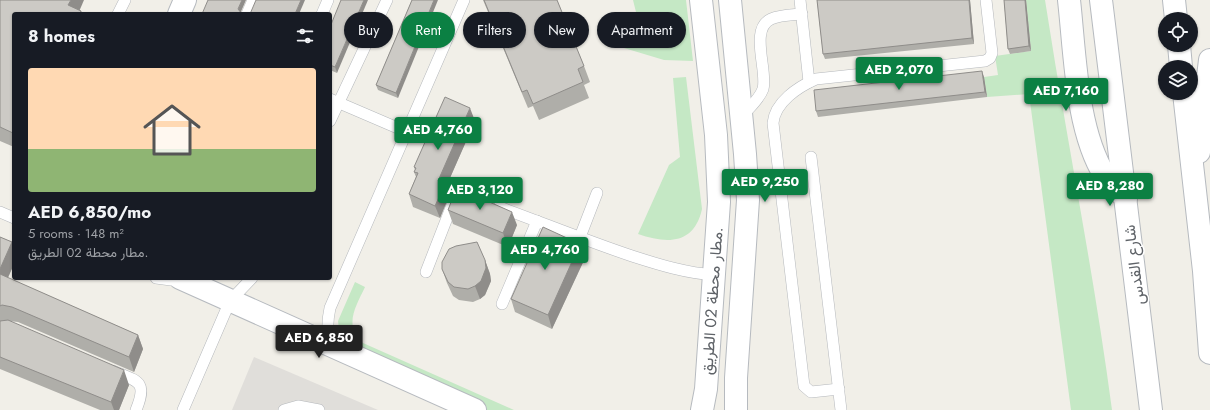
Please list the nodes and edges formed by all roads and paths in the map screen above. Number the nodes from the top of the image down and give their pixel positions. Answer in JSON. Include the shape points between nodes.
{"nodes":[{"id":1,"x":125,"y":0,"type":"edge"},
{"id":2,"x":185,"y":0,"type":"edge"},
{"id":3,"x":253,"y":0,"type":"edge"},
{"id":4,"x":328,"y":0,"type":"edge"},
{"id":5,"x":387,"y":0,"type":"edge"},
{"id":6,"x":464,"y":0,"type":"edge"},
{"id":7,"x":701,"y":0,"type":"edge"},
{"id":8,"x":730,"y":0,"type":"edge"},
{"id":9,"x":800,"y":0,"type":"edge"},
{"id":10,"x":986,"y":0,"type":"edge"},
{"id":11,"x":1069,"y":0,"type":"edge"},
{"id":12,"x":1101,"y":0,"type":"edge"},
{"id":13,"x":1174,"y":0,"type":"edge"},
{"id":14,"x":119,"y":12,"type":"edge"},
{"id":15,"x":180,"y":12,"type":"edge"},
{"id":16,"x":248,"y":12,"type":"edge"},
{"id":17,"x":323,"y":12,"type":"edge"},
{"id":18,"x":1175,"y":12,"type":"edge"},
{"id":19,"x":802,"y":14,"type":"junction"},
{"id":20,"x":1210,"y":60,"type":"edge"},
{"id":21,"x":809,"y":82,"type":"junction"},
{"id":22,"x":1185,"y":100,"type":"edge"},
{"id":23,"x":334,"y":101,"type":"edge"},
{"id":24,"x":332,"y":111,"type":"edge"},
{"id":25,"x":741,"y":117,"type":"junction"},
{"id":26,"x":407,"y":132,"type":"junction"},
{"id":27,"x":811,"y":157,"type":"dead end"},
{"id":28,"x":1194,"y":183,"type":"junction"},
{"id":29,"x":597,"y":193,"type":"dead end"},
{"id":30,"x":464,"y":195,"type":"edge"},
{"id":31,"x":1126,"y":198,"type":"junction"},
{"id":32,"x":489,"y":203,"type":"edge"},
{"id":33,"x":0,"y":212,"type":"edge"},
{"id":34,"x":12,"y":217,"type":"edge"},
{"id":35,"x":537,"y":221,"type":"junction"},
{"id":36,"x":580,"y":237,"type":"junction"},
{"id":37,"x":426,"y":272,"type":"dead end"},
{"id":38,"x":715,"y":275,"type":"junction"},
{"id":39,"x":183,"y":280,"type":"edge"},
{"id":40,"x":250,"y":280,"type":"edge"},
{"id":41,"x":230,"y":301,"type":"junction"},
{"id":42,"x":502,"y":304,"type":"dead end"},
{"id":43,"x":331,"y":346,"type":"junction"},
{"id":44,"x":1210,"y":353,"type":"edge"},
{"id":45,"x":106,"y":367,"type":"edge"},
{"id":46,"x":838,"y":389,"type":"junction"},
{"id":47,"x":136,"y":410,"type":"edge"},
{"id":48,"x":183,"y":410,"type":"edge"},
{"id":49,"x":284,"y":410,"type":"edge"},
{"id":50,"x":318,"y":410,"type":"edge"},
{"id":51,"x":475,"y":410,"type":"edge"},
{"id":52,"x":702,"y":410,"type":"edge"},
{"id":53,"x":736,"y":410,"type":"edge"},
{"id":54,"x":841,"y":410,"type":"edge"},
{"id":55,"x":1151,"y":410,"type":"edge"}],
"edges":[{"from":1,"to":14,"type":"lane"},
{"from":2,"to":15,"type":"street"},
{"from":3,"to":16,"type":"lane"},
{"from":4,"to":17,"type":"lane"},
{"from":5,"to":23,"type":"lane"},
{"from":6,"to":26,"type":"lane"},
{"from":7,"to":38,"type":"street","name":"مطار محطة 02 الطريق.","via":[[712,86],[718,167]]},
{"from":8,"to":25,"type":"street","name":"مطار محطة 02 الطريق."},
{"from":9,"to":19,"type":"lane"},
{"from":10,"to":21,"type":"lane","via":[[992,53],[986,62],[824,78]]},
{"from":11,"to":31,"type":"street","via":[[1085,124],[1094,152],[1106,176]]},
{"from":12,"to":31,"type":"street","name":"شارع القدس"},
{"from":13,"to":18,"type":"street"},
{"from":19,"to":21,"type":"lane"},
{"from":19,"to":25,"type":"lane","via":[[777,17],[764,25],[760,33],[764,75],[762,91],[759,98]]},
{"from":20,"to":28,"type":"street"},
{"from":21,"to":46,"type":"lane","via":[[777,109],[773,123],[804,386],[812,392]]},
{"from":22,"to":28,"type":"street"},
{"from":23,"to":24,"type":"lane"},
{"from":23,"to":26,"type":"lane"},
{"from":25,"to":53,"type":"street","name":"مطار محطة 02 الطريق.","via":[[748,200]]},
{"from":26,"to":43,"type":"lane","via":[[330,308],[327,333]]},
{"from":27,"to":46,"type":"lane"},
{"from":28,"to":44,"type":"street"},
{"from":29,"to":36,"type":"lane"},
{"from":30,"to":37,"type":"lane","via":[[454,200]]},
{"from":31,"to":55,"type":"street","name":"شارع القدس"},
{"from":32,"to":35,"type":"lane"},
{"from":33,"to":34,"type":"lane"},
{"from":35,"to":36,"type":"lane"},
{"from":35,"to":42,"type":"lane"},
{"from":36,"to":38,"type":"lane","via":[[687,273]]},
{"from":38,"to":52,"type":"street","name":"مطار محطة 02 الطريق."},
{"from":39,"to":41,"type":"street"},
{"from":40,"to":41,"type":"lane"},
{"from":41,"to":43,"type":"street"},
{"from":41,"to":48,"type":"lane"},
{"from":43,"to":51,"type":"street"},
{"from":45,"to":47,"type":"lane","via":[[138,383],[142,393]]},
{"from":46,"to":54,"type":"lane"},
{"from":49,"to":50,"type":"lane","via":[[298,406]]}]}
